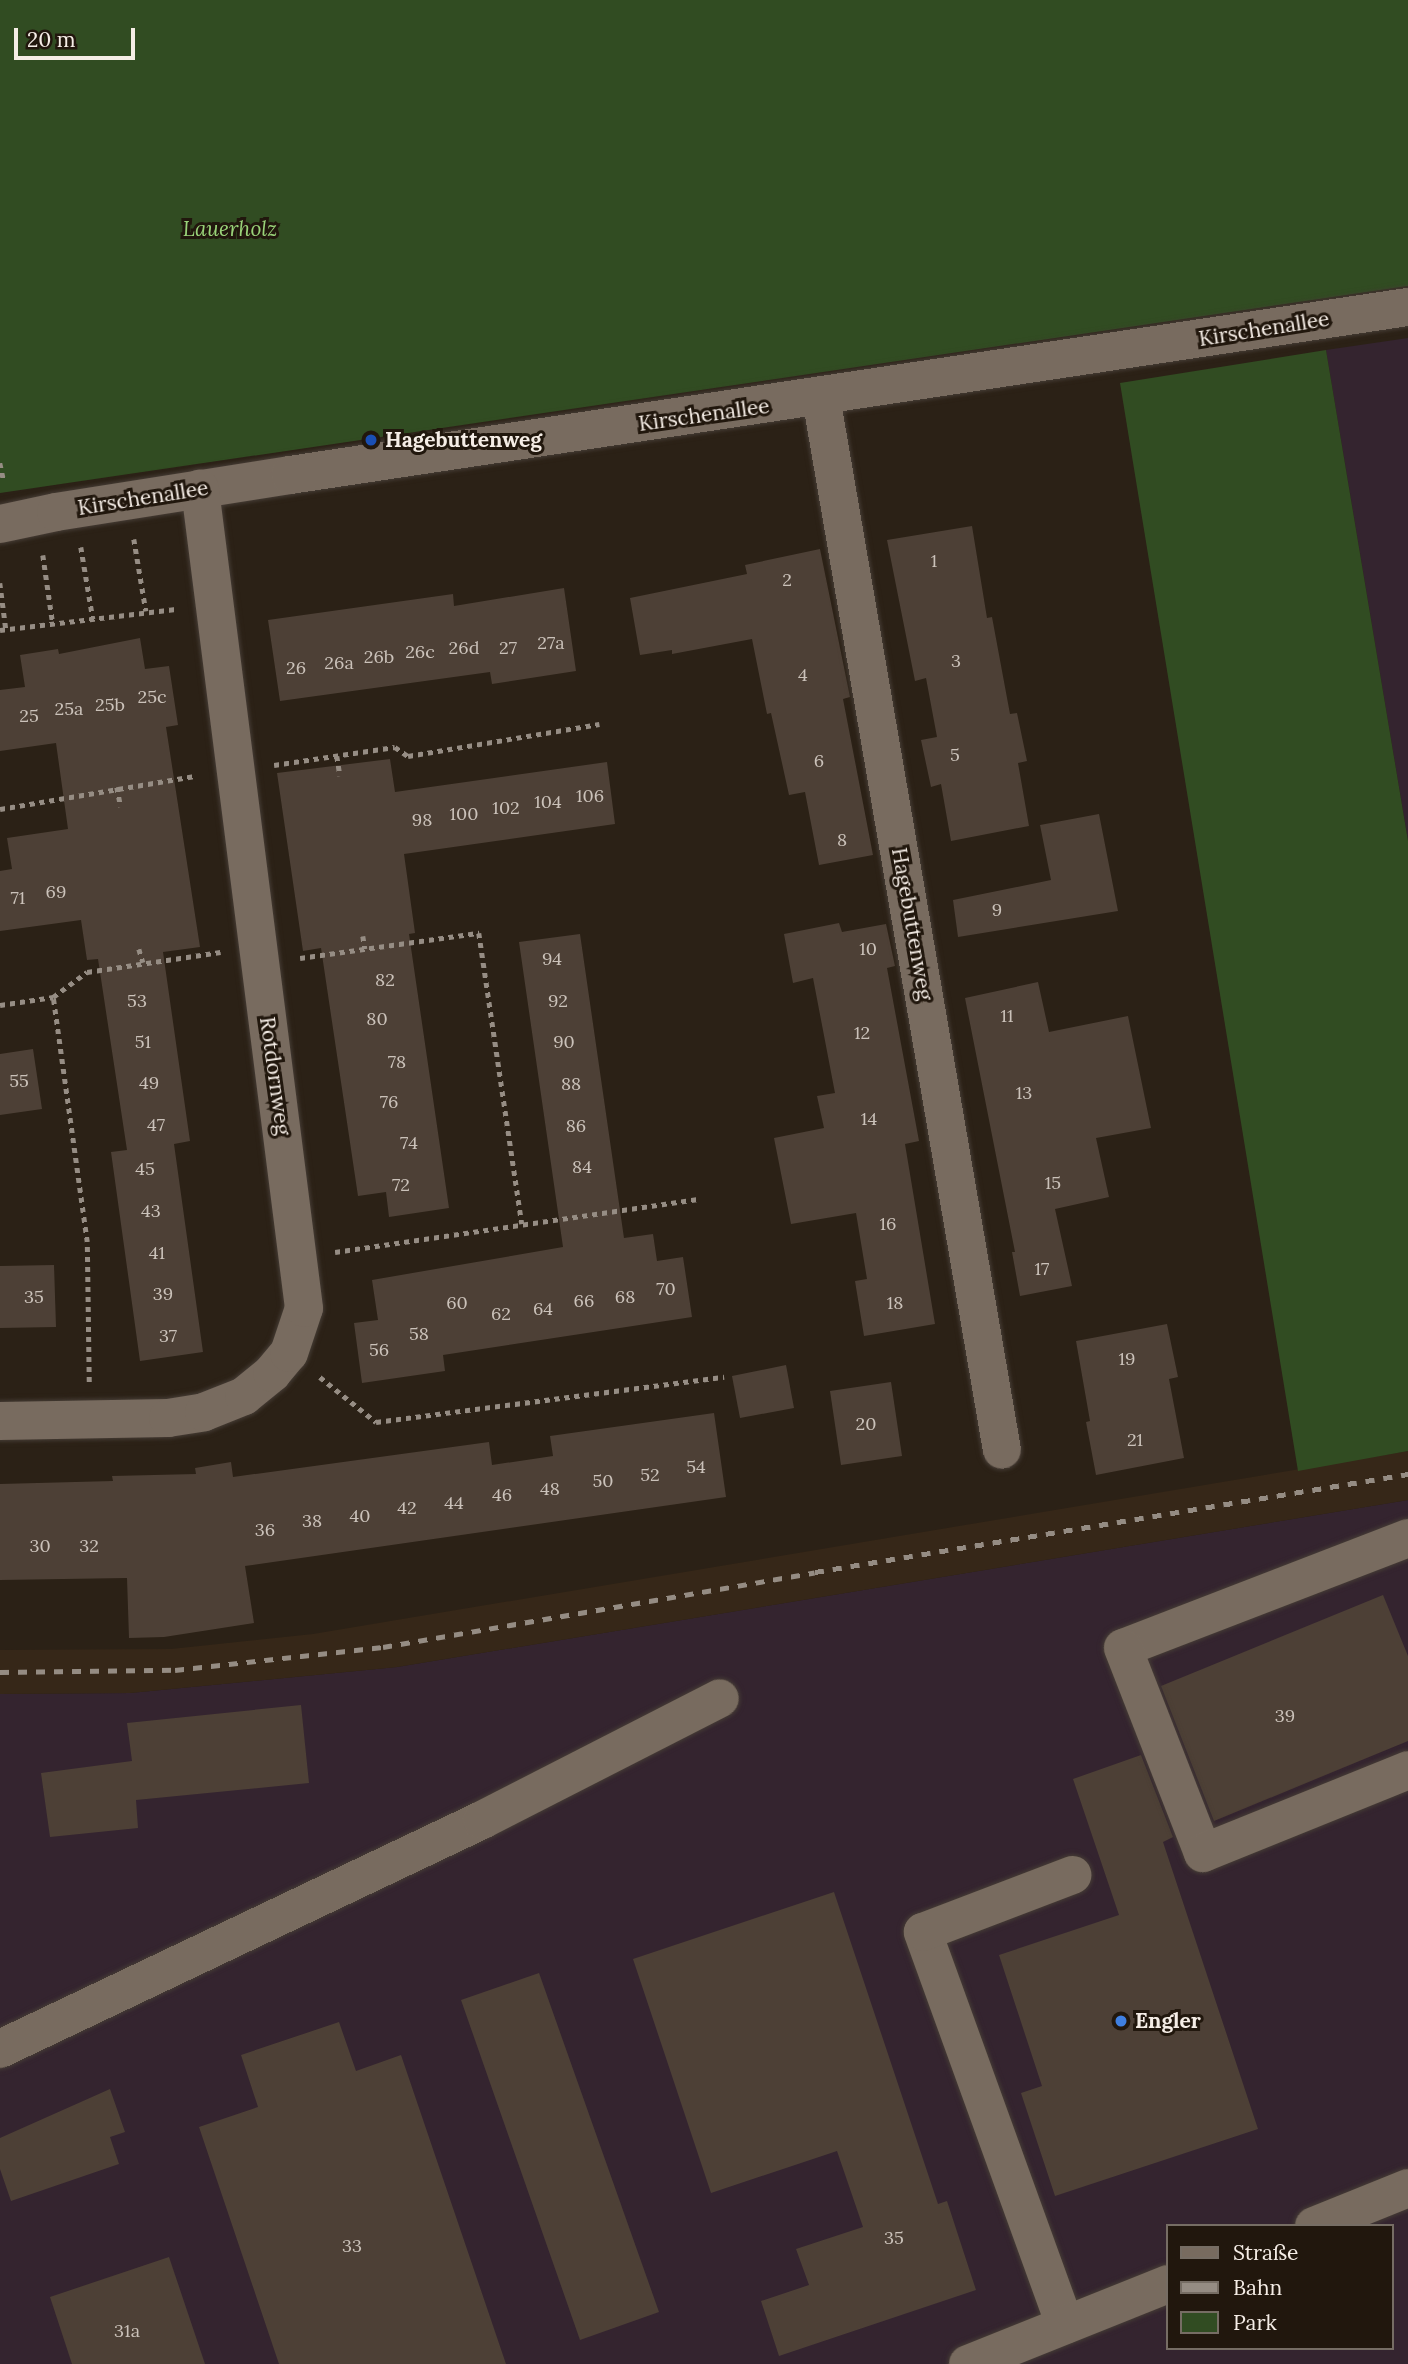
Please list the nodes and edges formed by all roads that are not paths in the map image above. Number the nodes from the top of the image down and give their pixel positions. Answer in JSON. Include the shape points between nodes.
{"nodes":[{"id":1,"x":1408,"y":307,"type":"edge"},
{"id":2,"x":821,"y":397,"type":"junction"},
{"id":3,"x":200,"y":489,"type":"junction"},
{"id":4,"x":0,"y":524,"type":"edge"},
{"id":5,"x":0,"y":1421,"type":"edge"},
{"id":6,"x":1002,"y":1450,"type":"dead end"},
{"id":7,"x":1408,"y":1538,"type":"edge"},
{"id":8,"x":720,"y":1698,"type":"dead end"},
{"id":9,"x":1408,"y":1770,"type":"edge"},
{"id":10,"x":1072,"y":1875,"type":"dead end"},
{"id":11,"x":0,"y":2049,"type":"edge"},
{"id":12,"x":1408,"y":2188,"type":"edge"},
{"id":13,"x":1319,"y":2224,"type":"edge"},
{"id":14,"x":1166,"y":2285,"type":"edge"},
{"id":15,"x":1065,"y":2325,"type":"junction"},
{"id":16,"x":968,"y":2364,"type":"edge"}],
"edges":[{"from":1,"to":2,"type":"street","name":"Kirschenallee"},
{"from":2,"to":3,"type":"street","name":"Kirschenallee"},
{"from":2,"to":6,"type":"street","name":"Hagebuttenweg"},
{"from":3,"to":4,"type":"street","name":"Kirschenallee"},
{"from":3,"to":5,"type":"street","name":"Rotdornweg","via":[[304,1308],[289,1353],[272,1373],[244,1396],[204,1412],[169,1418]]},
{"from":7,"to":9,"type":"street","via":[[1123,1648],[1203,1853]]},
{"from":8,"to":11,"type":"street","via":[[482,1820]]},
{"from":10,"to":15,"type":"street","via":[[923,1932]]},
{"from":12,"to":13,"type":"street"},
{"from":14,"to":15,"type":"street"},
{"from":15,"to":16,"type":"street"}]}
